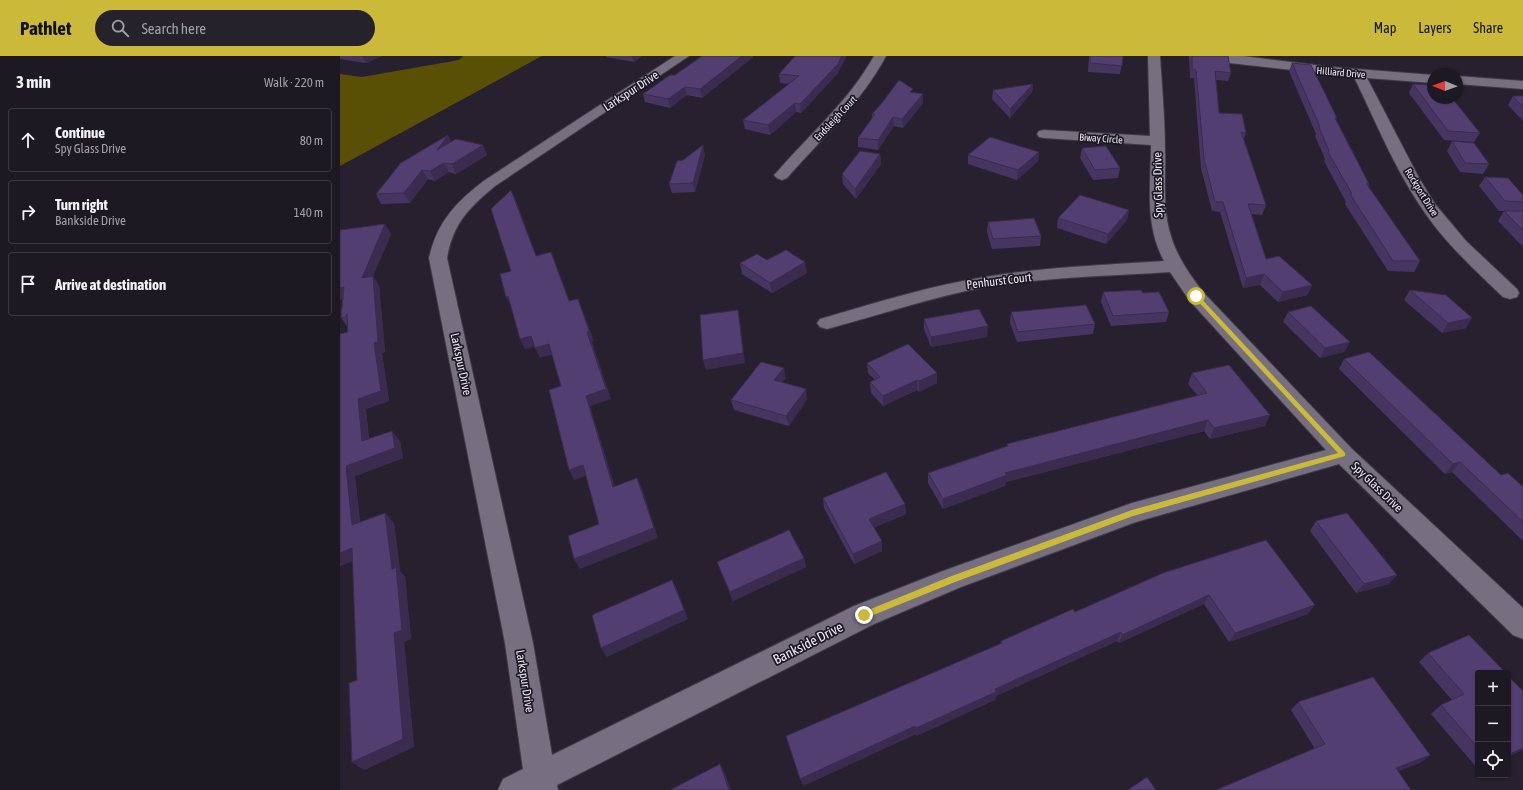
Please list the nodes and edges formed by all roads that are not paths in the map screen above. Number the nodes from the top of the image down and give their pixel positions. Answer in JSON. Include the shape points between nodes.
{"nodes":[{"id":1,"x":683,"y":56,"type":"edge"},
{"id":2,"x":880,"y":56,"type":"edge"},
{"id":3,"x":1154,"y":56,"type":"edge"},
{"id":4,"x":1202,"y":56,"type":"edge"},
{"id":5,"x":1359,"y":74,"type":"junction"},
{"id":6,"x":1427,"y":79,"type":"edge"},
{"id":7,"x":1463,"y":80,"type":"edge"},
{"id":8,"x":1523,"y":85,"type":"edge"},
{"id":9,"x":1044,"y":134,"type":"dead end"},
{"id":10,"x":1158,"y":141,"type":"junction"},
{"id":11,"x":782,"y":175,"type":"dead end"},
{"id":12,"x":1176,"y":266,"type":"junction"},
{"id":13,"x":1510,"y":293,"type":"dead end"},
{"id":14,"x":827,"y":323,"type":"dead end"},
{"id":15,"x":1343,"y":454,"type":"junction"},
{"id":16,"x":1523,"y":626,"type":"edge"},
{"id":17,"x":541,"y":784,"type":"edge"},
{"id":18,"x":514,"y":790,"type":"edge"}],
"edges":[{"from":1,"to":17,"type":"street","name":"Larkspur Drive","via":[[485,186],[453,218],[440,244],[438,258],[519,643]]},
{"from":2,"to":11,"type":"street","name":"Endsleigh Court","via":[[868,80],[846,108]]},
{"from":3,"to":10,"type":"street","name":"Spy Glass Drive"},
{"from":4,"to":5,"type":"street","name":"Hilliard Drive"},
{"from":5,"to":6,"type":"street","name":"Hilliard Drive"},
{"from":5,"to":13,"type":"street","name":"Rockport Drive","via":[[1411,178],[1428,206],[1460,245]]},
{"from":7,"to":8,"type":"street"},
{"from":9,"to":10,"type":"street","name":"Biway Circle"},
{"from":10,"to":12,"type":"street","name":"Spy Glass Drive","via":[[1158,217],[1162,237]]},
{"from":12,"to":14,"type":"street","name":"Penhurst Court","via":[[1026,277],[968,285]]},
{"from":12,"to":15,"type":"street","name":"Spy Glass Drive","via":[[1196,296]]},
{"from":15,"to":16,"type":"street","name":"Spy Glass Drive"},
{"from":15,"to":17,"type":"street","name":"Bankside Drive","via":[[1132,513],[937,585],[864,615]]},
{"from":17,"to":18,"type":"street","name":"Bankside Drive"}]}
